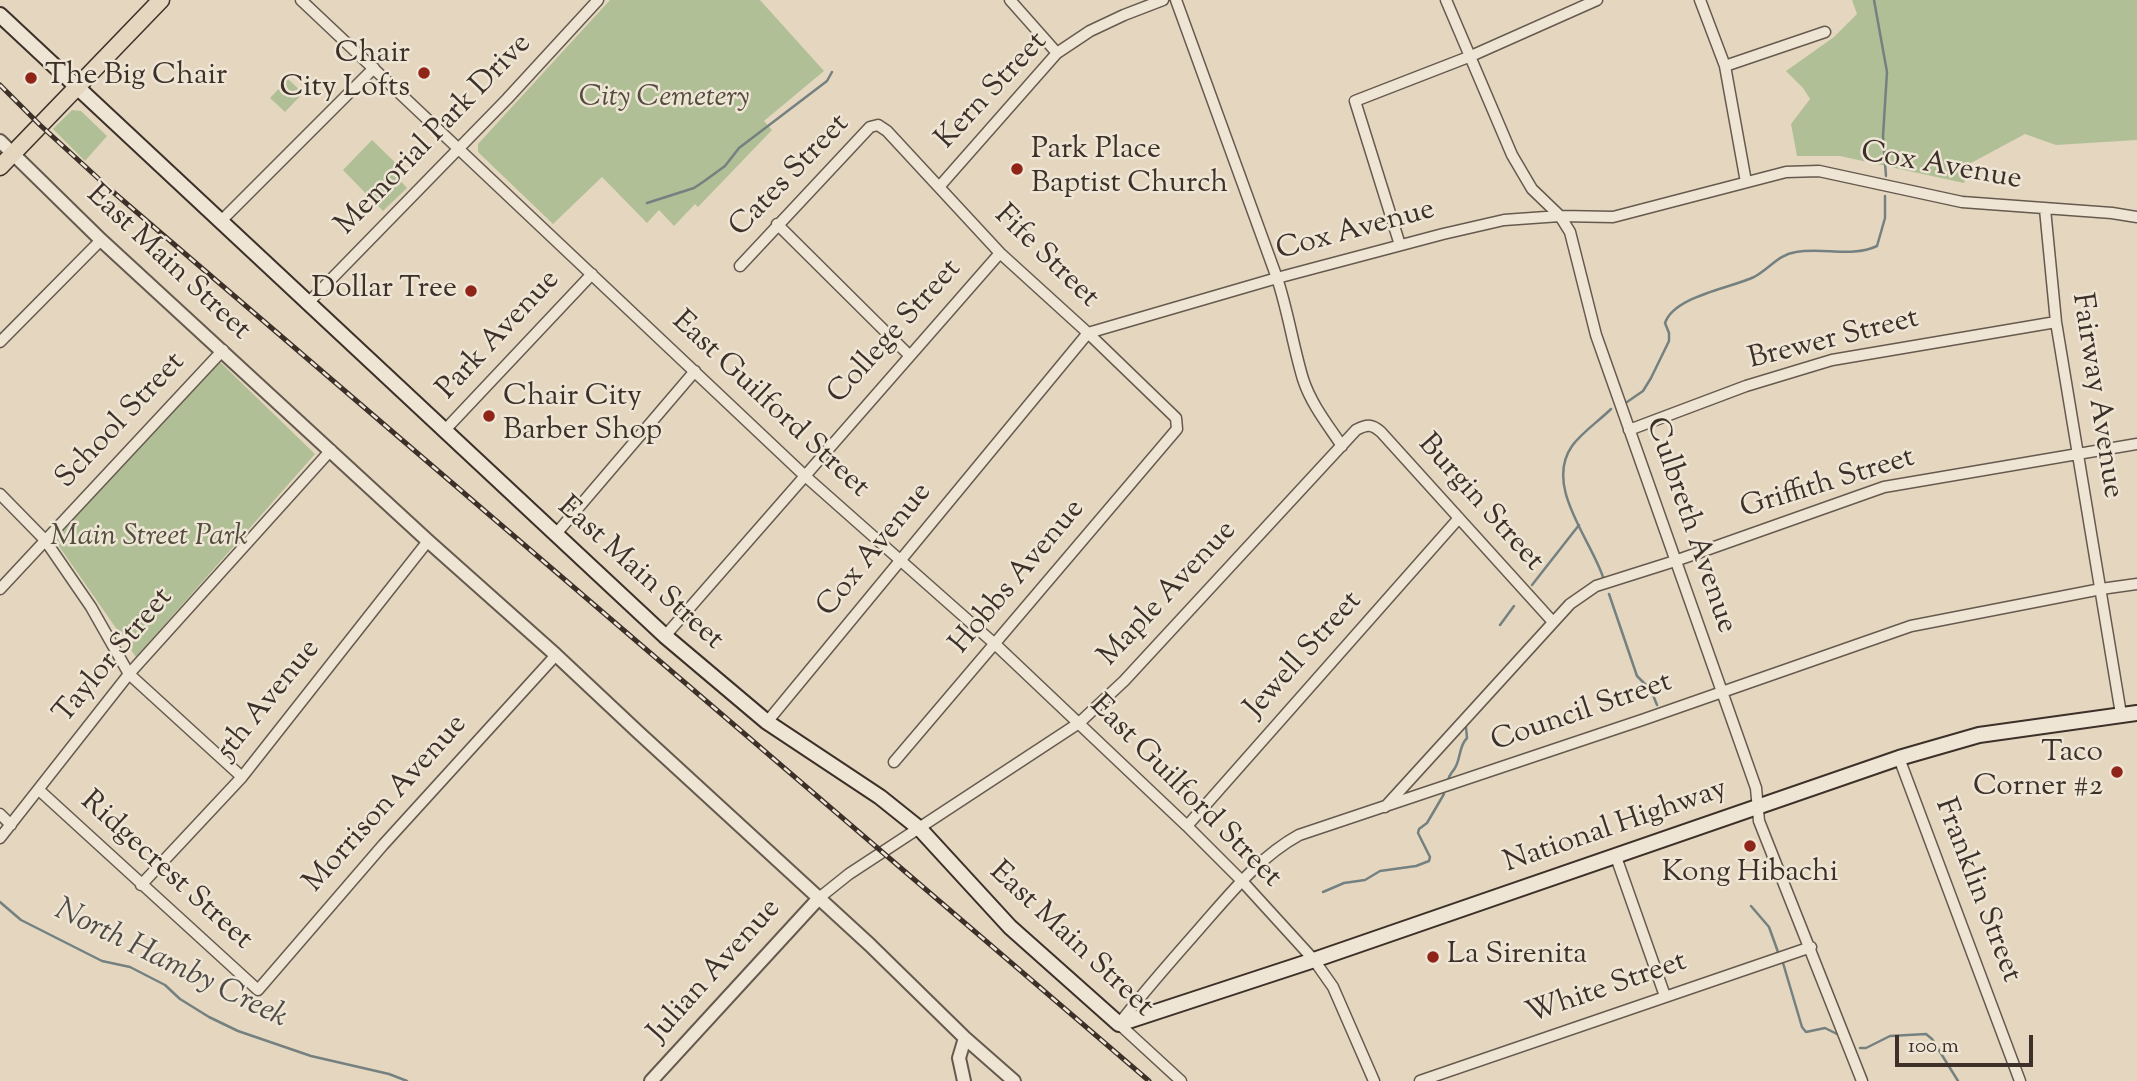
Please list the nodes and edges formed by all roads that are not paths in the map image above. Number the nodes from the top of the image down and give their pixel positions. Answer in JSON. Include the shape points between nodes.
{"nodes":[{"id":1,"x":161,"y":0,"type":"edge"},
{"id":2,"x":301,"y":0,"type":"edge"},
{"id":3,"x":598,"y":0,"type":"edge"},
{"id":4,"x":1010,"y":0,"type":"edge"},
{"id":5,"x":1163,"y":0,"type":"edge"},
{"id":6,"x":1176,"y":0,"type":"edge"},
{"id":7,"x":1446,"y":0,"type":"edge"},
{"id":8,"x":1597,"y":0,"type":"edge"},
{"id":9,"x":1700,"y":0,"type":"edge"},
{"id":10,"x":0,"y":15,"type":"edge"},
{"id":11,"x":1825,"y":32,"type":"dead end"},
{"id":12,"x":1057,"y":53,"type":"junction"},
{"id":13,"x":1471,"y":56,"type":"junction"},
{"id":14,"x":1725,"y":66,"type":"junction"},
{"id":15,"x":374,"y":68,"type":"junction"},
{"id":16,"x":76,"y":88,"type":"junction"},
{"id":17,"x":878,"y":125,"type":"joint"},
{"id":18,"x":0,"y":141,"type":"edge"},
{"id":19,"x":458,"y":148,"type":"junction"},
{"id":20,"x":12,"y":155,"type":"junction"},
{"id":21,"x":0,"y":167,"type":"edge"},
{"id":22,"x":1746,"y":182,"type":"junction"},
{"id":23,"x":939,"y":187,"type":"junction"},
{"id":24,"x":2045,"y":209,"type":"junction"},
{"id":25,"x":1560,"y":216,"type":"junction"},
{"id":26,"x":2137,"y":217,"type":"edge"},
{"id":27,"x":220,"y":222,"type":"junction"},
{"id":28,"x":777,"y":224,"type":"junction"},
{"id":29,"x":101,"y":240,"type":"junction"},
{"id":30,"x":1400,"y":245,"type":"junction"},
{"id":31,"x":1000,"y":253,"type":"junction"},
{"id":32,"x":740,"y":266,"type":"dead end"},
{"id":33,"x":592,"y":274,"type":"junction"},
{"id":34,"x":1277,"y":278,"type":"junction"},
{"id":35,"x":307,"y":304,"type":"junction"},
{"id":36,"x":2056,"y":322,"type":"junction"},
{"id":37,"x":1088,"y":333,"type":"junction"},
{"id":38,"x":0,"y":342,"type":"edge"},
{"id":39,"x":223,"y":351,"type":"junction"},
{"id":40,"x":909,"y":355,"type":"junction"},
{"id":41,"x":695,"y":371,"type":"junction"},
{"id":42,"x":1178,"y":424,"type":"joint"},
{"id":43,"x":1365,"y":425,"type":"joint"},
{"id":44,"x":1629,"y":430,"type":"junction"},
{"id":45,"x":444,"y":431,"type":"junction"},
{"id":46,"x":2137,"y":444,"type":"edge"},
{"id":47,"x":1342,"y":446,"type":"junction"},
{"id":48,"x":331,"y":450,"type":"junction"},
{"id":49,"x":2078,"y":453,"type":"junction"},
{"id":50,"x":804,"y":475,"type":"junction"},
{"id":51,"x":0,"y":494,"type":"edge"},
{"id":52,"x":1460,"y":519,"type":"junction"},
{"id":53,"x":555,"y":535,"type":"junction"},
{"id":54,"x":45,"y":540,"type":"junction"},
{"id":55,"x":428,"y":541,"type":"junction"},
{"id":56,"x":900,"y":560,"type":"junction"},
{"id":57,"x":1675,"y":561,"type":"junction"},
{"id":58,"x":2137,"y":584,"type":"edge"},
{"id":59,"x":0,"y":589,"type":"edge"},
{"id":60,"x":2101,"y":589,"type":"junction"},
{"id":61,"x":1553,"y":622,"type":"junction"},
{"id":62,"x":665,"y":636,"type":"junction"},
{"id":63,"x":996,"y":645,"type":"junction"},
{"id":64,"x":556,"y":655,"type":"junction"},
{"id":65,"x":129,"y":674,"type":"junction"},
{"id":66,"x":1721,"y":692,"type":"junction"},
{"id":67,"x":2137,"y":713,"type":"edge"},
{"id":68,"x":2121,"y":714,"type":"junction"},
{"id":69,"x":767,"y":722,"type":"junction"},
{"id":70,"x":1079,"y":723,"type":"junction"},
{"id":71,"x":1899,"y":758,"type":"junction"},
{"id":72,"x":894,"y":762,"type":"dead end"},
{"id":73,"x":242,"y":777,"type":"junction"},
{"id":74,"x":39,"y":790,"type":"junction"},
{"id":75,"x":1757,"y":807,"type":"junction"},
{"id":76,"x":1383,"y":809,"type":"junction"},
{"id":77,"x":0,"y":814,"type":"edge"},
{"id":78,"x":11,"y":825,"type":"junction"},
{"id":79,"x":1187,"y":826,"type":"junction"},
{"id":80,"x":920,"y":829,"type":"junction"},
{"id":81,"x":0,"y":838,"type":"edge"},
{"id":82,"x":1616,"y":857,"type":"junction"},
{"id":83,"x":1242,"y":881,"type":"junction"},
{"id":84,"x":141,"y":885,"type":"junction"},
{"id":85,"x":819,"y":898,"type":"junction"},
{"id":86,"x":1811,"y":947,"type":"junction"},
{"id":87,"x":1314,"y":960,"type":"junction"},
{"id":88,"x":258,"y":990,"type":"joint"},
{"id":89,"x":1665,"y":996,"type":"junction"},
{"id":90,"x":1119,"y":1024,"type":"junction"},
{"id":91,"x":965,"y":1038,"type":"junction"},
{"id":92,"x":651,"y":1081,"type":"edge"},
{"id":93,"x":964,"y":1081,"type":"edge"},
{"id":94,"x":1014,"y":1081,"type":"edge"},
{"id":95,"x":1181,"y":1081,"type":"edge"},
{"id":96,"x":1374,"y":1081,"type":"edge"},
{"id":97,"x":1420,"y":1081,"type":"edge"},
{"id":98,"x":1862,"y":1081,"type":"edge"},
{"id":99,"x":2020,"y":1081,"type":"edge"}],
"edges":[{"from":1,"to":16,"type":"main road"},
{"from":2,"to":15,"type":"street","name":"East Guilford Street"},
{"from":3,"to":19,"type":"street","name":"Memorial Park Drive"},
{"from":4,"to":12,"type":"street"},
{"from":5,"to":12,"type":"street","name":"Kern Street","via":[[1090,30]]},
{"from":6,"to":34,"type":"street"},
{"from":7,"to":13,"type":"street","name":"Culbreth Avenue"},
{"from":8,"to":13,"type":"street"},
{"from":9,"to":14,"type":"street"},
{"from":10,"to":16,"type":"main road","name":"East Main Street"},
{"from":11,"to":14,"type":"street"},
{"from":12,"to":23,"type":"street","name":"Kern Street"},
{"from":13,"to":25,"type":"street","name":"Culbreth Avenue","via":[[1521,172]]},
{"from":13,"to":30,"type":"street","via":[[1355,101]]},
{"from":14,"to":22,"type":"street"},
{"from":15,"to":19,"type":"street","name":"East Guilford Street"},
{"from":15,"to":27,"type":"street"},
{"from":16,"to":20,"type":"main road"},
{"from":16,"to":27,"type":"main road","name":"East Main Street"},
{"from":17,"to":23,"type":"street","name":"Fife Street"},
{"from":17,"to":28,"type":"street","name":"Cates Street","via":[[870,127]]},
{"from":18,"to":20,"type":"street","name":"East Main Street"},
{"from":19,"to":33,"type":"street","name":"East Guilford Street"},
{"from":19,"to":35,"type":"street","name":"Memorial Park Drive"},
{"from":20,"to":21,"type":"main road"},
{"from":20,"to":29,"type":"street","name":"East Main Street"},
{"from":22,"to":24,"type":"street","name":"Cox Avenue","via":[[1786,172],[1819,171],[1962,202]]},
{"from":22,"to":25,"type":"street","name":"Cox Avenue","via":[[1613,217]]},
{"from":23,"to":31,"type":"street","name":"Fife Street"},
{"from":24,"to":26,"type":"street","name":"Cox Avenue"},
{"from":24,"to":36,"type":"street","name":"Fairway Avenue"},
{"from":25,"to":30,"type":"street","name":"Cox Avenue","via":[[1504,220]]},
{"from":25,"to":44,"type":"street","name":"Culbreth Avenue","via":[[1570,232],[1596,335]]},
{"from":27,"to":35,"type":"main road","name":"East Main Street"},
{"from":28,"to":32,"type":"street","name":"Cates Street"},
{"from":28,"to":40,"type":"street"},
{"from":29,"to":38,"type":"street"},
{"from":29,"to":39,"type":"street","name":"East Main Street"},
{"from":30,"to":34,"type":"street","name":"Cox Avenue"},
{"from":31,"to":37,"type":"street","name":"Fife Street"},
{"from":31,"to":40,"type":"street","name":"College Street"},
{"from":33,"to":41,"type":"street","name":"East Guilford Street"},
{"from":33,"to":45,"type":"street","name":"Park Avenue"},
{"from":34,"to":37,"type":"street","name":"Cox Avenue"},
{"from":34,"to":47,"type":"street","via":[[1309,395]]},
{"from":35,"to":45,"type":"main road","name":"East Main Street"},
{"from":36,"to":44,"type":"street","name":"Brewer Street","via":[[1832,360]]},
{"from":36,"to":49,"type":"street","name":"Fairway Avenue"},
{"from":37,"to":42,"type":"street","name":"Fife Street"},
{"from":37,"to":56,"type":"street","name":"Cox Avenue"},
{"from":39,"to":48,"type":"street","name":"East Main Street"},
{"from":39,"to":54,"type":"street","name":"School Street"},
{"from":40,"to":50,"type":"street","name":"College Street"},
{"from":41,"to":50,"type":"street","name":"East Guilford Street"},
{"from":41,"to":53,"type":"street"},
{"from":42,"to":63,"type":"street","name":"Hobbs Avenue"},
{"from":43,"to":47,"type":"street","name":"Maple Avenue"},
{"from":43,"to":52,"type":"street","name":"Burgin Street","via":[[1381,432]]},
{"from":44,"to":57,"type":"street","name":"Culbreth Avenue"},
{"from":45,"to":53,"type":"main road","name":"East Main Street"},
{"from":46,"to":49,"type":"street","name":"Griffith Street"},
{"from":47,"to":70,"type":"street","name":"Maple Avenue","via":[[1124,681]]},
{"from":48,"to":55,"type":"street","name":"East Main Street"},
{"from":48,"to":65,"type":"street","name":"Taylor Street"},
{"from":49,"to":57,"type":"street","name":"Griffith Street","via":[[1884,487]]},
{"from":49,"to":60,"type":"street","name":"Fairway Avenue"},
{"from":50,"to":56,"type":"street","name":"East Guilford Street"},
{"from":50,"to":62,"type":"street","name":"College Street"},
{"from":51,"to":54,"type":"street"},
{"from":52,"to":61,"type":"street","name":"Burgin Street"},
{"from":52,"to":79,"type":"street","name":"Jewell Street"},
{"from":53,"to":62,"type":"main road","name":"East Main Street"},
{"from":54,"to":59,"type":"street","name":"School Street"},
{"from":54,"to":65,"type":"street"},
{"from":55,"to":64,"type":"street","name":"East Main Street"},
{"from":55,"to":73,"type":"street","name":"5th Avenue"},
{"from":56,"to":63,"type":"street","name":"East Guilford Street"},
{"from":56,"to":69,"type":"street","name":"Cox Avenue"},
{"from":57,"to":61,"type":"street","name":"Griffith Street","via":[[1596,586],[1577,597]]},
{"from":57,"to":66,"type":"street","name":"Culbreth Avenue"},
{"from":58,"to":60,"type":"street","name":"Council Street"},
{"from":60,"to":66,"type":"street","name":"Council Street","via":[[1911,626]]},
{"from":60,"to":68,"type":"street","name":"Fairway Avenue"},
{"from":61,"to":76,"type":"street","name":"Griffith Street"},
{"from":62,"to":69,"type":"main road","name":"East Main Street"},
{"from":63,"to":70,"type":"street","name":"East Guilford Street"},
{"from":63,"to":72,"type":"street","name":"Hobbs Avenue"},
{"from":64,"to":85,"type":"street","name":"East Main Street"},
{"from":64,"to":88,"type":"street","name":"Morrison Avenue"},
{"from":65,"to":73,"type":"street"},
{"from":65,"to":74,"type":"street","name":"Taylor Street"},
{"from":66,"to":75,"type":"street","name":"Culbreth Avenue","via":[[1756,788]]},
{"from":66,"to":76,"type":"street","name":"Council Street"},
{"from":67,"to":68,"type":"main road","name":"National Highway"},
{"from":68,"to":71,"type":"main road","name":"National Highway","via":[[1979,735]]},
{"from":69,"to":80,"type":"main road","name":"East Main Street"},
{"from":70,"to":79,"type":"street","name":"East Guilford Street"},
{"from":70,"to":80,"type":"street","name":"Maple Avenue"},
{"from":71,"to":75,"type":"main road","name":"National Highway"},
{"from":71,"to":99,"type":"street","name":"Franklin Street"},
{"from":73,"to":84,"type":"street","name":"5th Avenue"},
{"from":74,"to":78,"type":"street","name":"Taylor Street"},
{"from":74,"to":84,"type":"street","name":"Ridgecrest Street"},
{"from":75,"to":82,"type":"main road","name":"National Highway"},
{"from":75,"to":86,"type":"street","name":"Culbreth Avenue"},
{"from":76,"to":83,"type":"street","name":"Council Street","via":[[1299,835]]},
{"from":77,"to":78,"type":"street"},
{"from":78,"to":81,"type":"street","name":"Taylor Street"},
{"from":79,"to":83,"type":"street","name":"East Guilford Street"},
{"from":80,"to":85,"type":"street","name":"Maple Avenue"},
{"from":80,"to":90,"type":"main road","name":"East Main Street","via":[[1010,927]]},
{"from":82,"to":87,"type":"main road","name":"National Highway"},
{"from":82,"to":89,"type":"street"},
{"from":83,"to":87,"type":"street","name":"East Guilford Street"},
{"from":83,"to":90,"type":"street","name":"Council Street"},
{"from":84,"to":88,"type":"street","name":"Ridgecrest Street"},
{"from":85,"to":91,"type":"street","name":"East Main Street"},
{"from":85,"to":92,"type":"street","name":"Julian Avenue"},
{"from":86,"to":89,"type":"street","name":"White Street"},
{"from":86,"to":98,"type":"street","name":"Culbreth Avenue"},
{"from":87,"to":90,"type":"main road","name":"National Highway"},
{"from":87,"to":96,"type":"street","name":"East Guilford Street","via":[[1333,987]]},
{"from":89,"to":97,"type":"street","name":"White Street"},
{"from":90,"to":95,"type":"street","name":"East Main Street"},
{"from":91,"to":93,"type":"street","via":[[959,1058]]},
{"from":91,"to":94,"type":"street","name":"East Main Street"}]}
